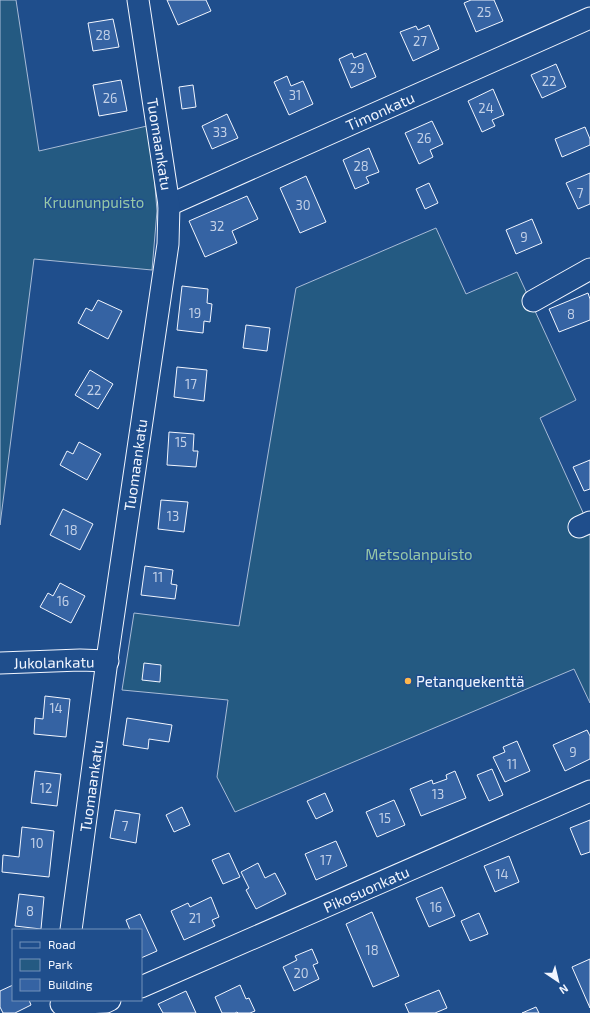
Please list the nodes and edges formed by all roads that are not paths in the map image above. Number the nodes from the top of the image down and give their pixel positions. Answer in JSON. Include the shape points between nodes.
{"nodes":[{"id":1,"x":138,"y":0,"type":"edge"},
{"id":2,"x":590,"y":18,"type":"edge"},
{"id":3,"x":169,"y":205,"type":"junction"},
{"id":4,"x":590,"y":270,"type":"edge"},
{"id":5,"x":533,"y":301,"type":"dead end"},
{"id":6,"x":108,"y":661,"type":"junction"},
{"id":7,"x":0,"y":663,"type":"edge"},
{"id":8,"x":590,"y":791,"type":"edge"},
{"id":9,"x":71,"y":929,"type":"edge"},
{"id":10,"x":142,"y":987,"type":"edge"},
{"id":11,"x":108,"y":1001,"type":"edge"},
{"id":12,"x":61,"y":1006,"type":"edge"}],
"edges":[{"from":1,"to":3,"type":"street","name":"Tuomaankatu"},
{"from":2,"to":3,"type":"street","name":"Timonkatu"},
{"from":3,"to":6,"type":"street","name":"Tuomaankatu","via":[[168,244]]},
{"from":4,"to":5,"type":"street"},
{"from":6,"to":7,"type":"street","name":"Jukolankatu"},
{"from":6,"to":9,"type":"street","name":"Tuomaankatu"},
{"from":8,"to":10,"type":"street","name":"Pikosuonkatu"},
{"from":11,"to":12,"type":"street"}]}
